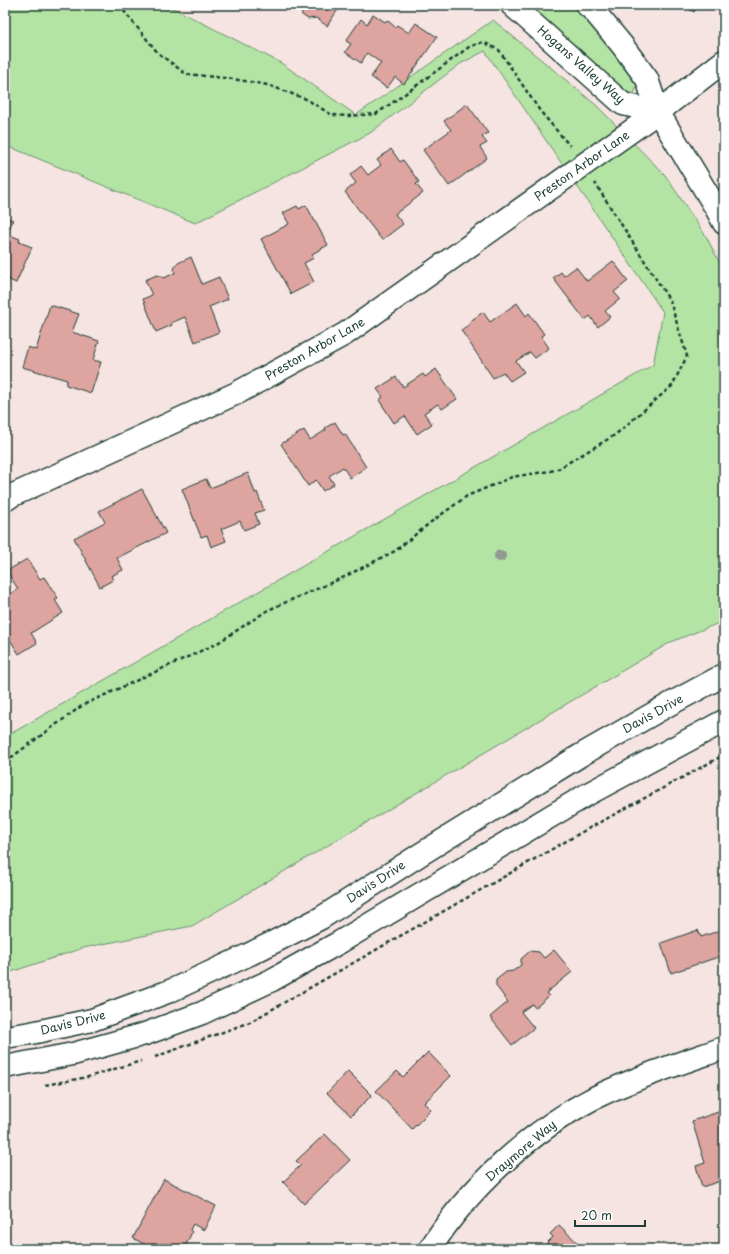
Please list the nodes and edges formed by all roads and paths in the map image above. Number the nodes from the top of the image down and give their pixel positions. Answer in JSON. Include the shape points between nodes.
{"nodes":[{"id":1,"x":119,"y":5,"type":"edge"},
{"id":2,"x":512,"y":5,"type":"edge"},
{"id":3,"x":587,"y":5,"type":"edge"},
{"id":4,"x":724,"y":61,"type":"edge"},
{"id":5,"x":658,"y":112,"type":"junction"},
{"id":6,"x":583,"y":165,"type":"junction"},
{"id":7,"x":724,"y":223,"type":"edge"},
{"id":8,"x":7,"y":495,"type":"edge"},
{"id":9,"x":724,"y":675,"type":"edge"},
{"id":10,"x":724,"y":721,"type":"edge"},
{"id":11,"x":5,"y":762,"type":"edge"},
{"id":12,"x":5,"y":1037,"type":"edge"},
{"id":13,"x":724,"y":1048,"type":"edge"},
{"id":14,"x":5,"y":1067,"type":"edge"},
{"id":15,"x":430,"y":1249,"type":"edge"}],
"edges":[{"from":1,"to":6,"type":"path","via":[[158,53],[186,74],[268,85],[306,99],[332,115],[376,114],[468,47],[483,42],[500,50],[540,110],[574,150]]},
{"from":2,"to":5,"type":"street","name":"Hogans Valley Way","via":[[623,104]]},
{"from":3,"to":5,"type":"street","via":[[647,79]]},
{"from":4,"to":5,"type":"street","name":"Preston Arbor Lane"},
{"from":5,"to":6,"type":"street","name":"Preston Arbor Lane"},
{"from":5,"to":7,"type":"street"},
{"from":6,"to":8,"type":"street","name":"Preston Arbor Lane","via":[[345,334],[238,393]]},
{"from":6,"to":11,"type":"path","via":[[670,301],[687,356],[672,386],[614,435],[556,470],[512,477],[467,496],[396,551],[268,610],[216,644],[83,706]]},
{"from":9,"to":12,"type":"street","name":"Davis Drive","via":[[581,755],[321,918],[250,954],[170,991],[92,1020]]},
{"from":10,"to":14,"type":"street","via":[[588,794],[272,980],[202,1013],[144,1034],[73,1054]]},
{"from":13,"to":15,"type":"street","name":"Draymore Way","via":[[653,1073],[596,1098],[537,1134],[481,1184],[459,1208]]}]}
